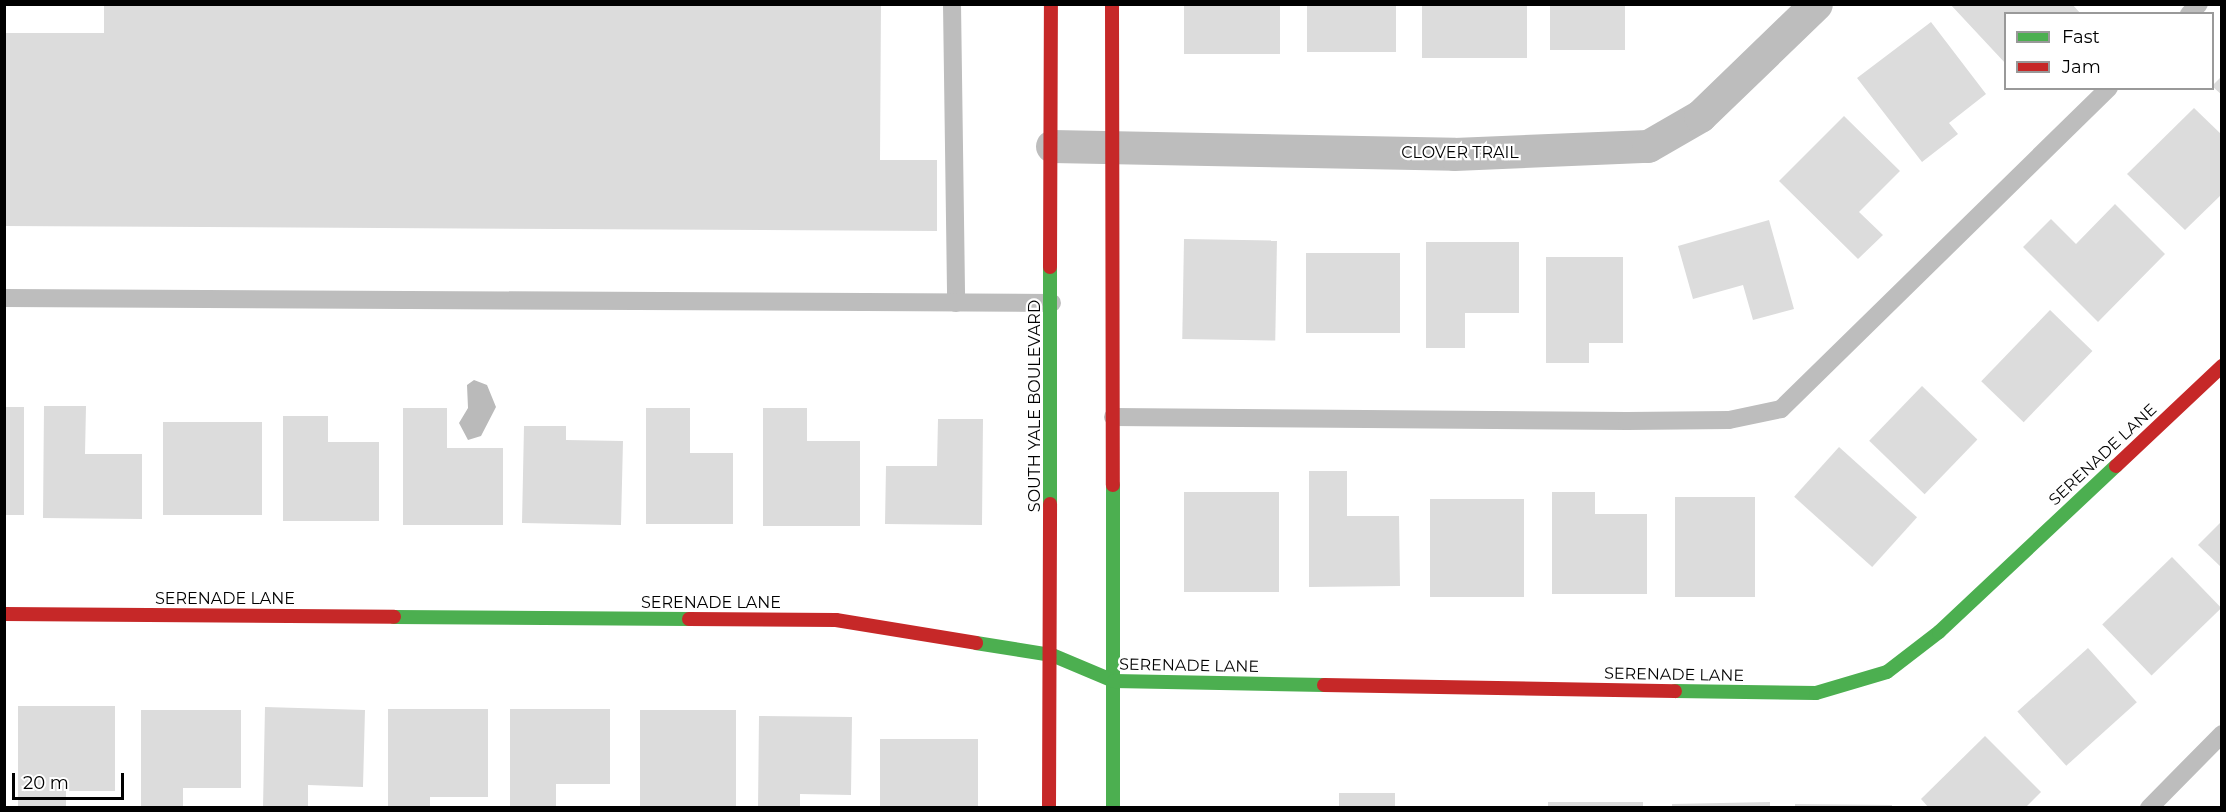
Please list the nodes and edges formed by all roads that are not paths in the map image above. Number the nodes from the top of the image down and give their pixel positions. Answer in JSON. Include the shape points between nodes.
{"nodes":[{"id":1,"x":952,"y":4,"type":"edge"},
{"id":2,"x":1051,"y":4,"type":"edge"},
{"id":3,"x":1112,"y":4,"type":"edge"},
{"id":4,"x":1816,"y":4,"type":"edge"},
{"id":5,"x":2107,"y":90,"type":"edge"},
{"id":6,"x":1052,"y":146,"type":"junction"},
{"id":7,"x":1113,"y":146,"type":"junction"},
{"id":8,"x":4,"y":298,"type":"edge"},
{"id":9,"x":956,"y":303,"type":"junction"},
{"id":10,"x":1052,"y":303,"type":"junction"},
{"id":11,"x":2222,"y":366,"type":"edge"},
{"id":12,"x":1113,"y":417,"type":"junction"},
{"id":13,"x":4,"y":614,"type":"edge"},
{"id":14,"x":1052,"y":655,"type":"junction"},
{"id":15,"x":1114,"y":681,"type":"junction"},
{"id":16,"x":2222,"y":734,"type":"edge"},
{"id":17,"x":1049,"y":807,"type":"edge"},
{"id":18,"x":1113,"y":807,"type":"edge"},
{"id":19,"x":2149,"y":807,"type":"edge"}],
"edges":[{"from":1,"to":9,"type":"lane"},
{"from":2,"to":6,"type":"street","name":"SOUTH YALE BOULEVARD"},
{"from":3,"to":7,"type":"street"},
{"from":4,"to":7,"type":"street","name":"CLOVER TRAIL","via":[[1700,116],[1648,146],[1454,154]]},
{"from":5,"to":12,"type":"lane","via":[[1781,409],[1729,420]]},
{"from":6,"to":7,"type":"street","name":"CLOVER TRAIL"},
{"from":6,"to":10,"type":"street","name":"SOUTH YALE BOULEVARD"},
{"from":7,"to":12,"type":"street"},
{"from":8,"to":9,"type":"lane"},
{"from":9,"to":10,"type":"lane"},
{"from":10,"to":14,"type":"street","name":"SOUTH YALE BOULEVARD"},
{"from":11,"to":15,"type":"street","name":"SERENADE LANE","via":[[1939,632],[1887,672],[1816,693]]},
{"from":12,"to":15,"type":"street"},
{"from":13,"to":14,"type":"street","name":"SERENADE LANE","via":[[836,620]]},
{"from":14,"to":15,"type":"street","name":"SERENADE LANE"},
{"from":14,"to":17,"type":"street","name":"SOUTH YALE BOULEVARD"},
{"from":15,"to":18,"type":"street"},
{"from":16,"to":19,"type":"lane"}]}
